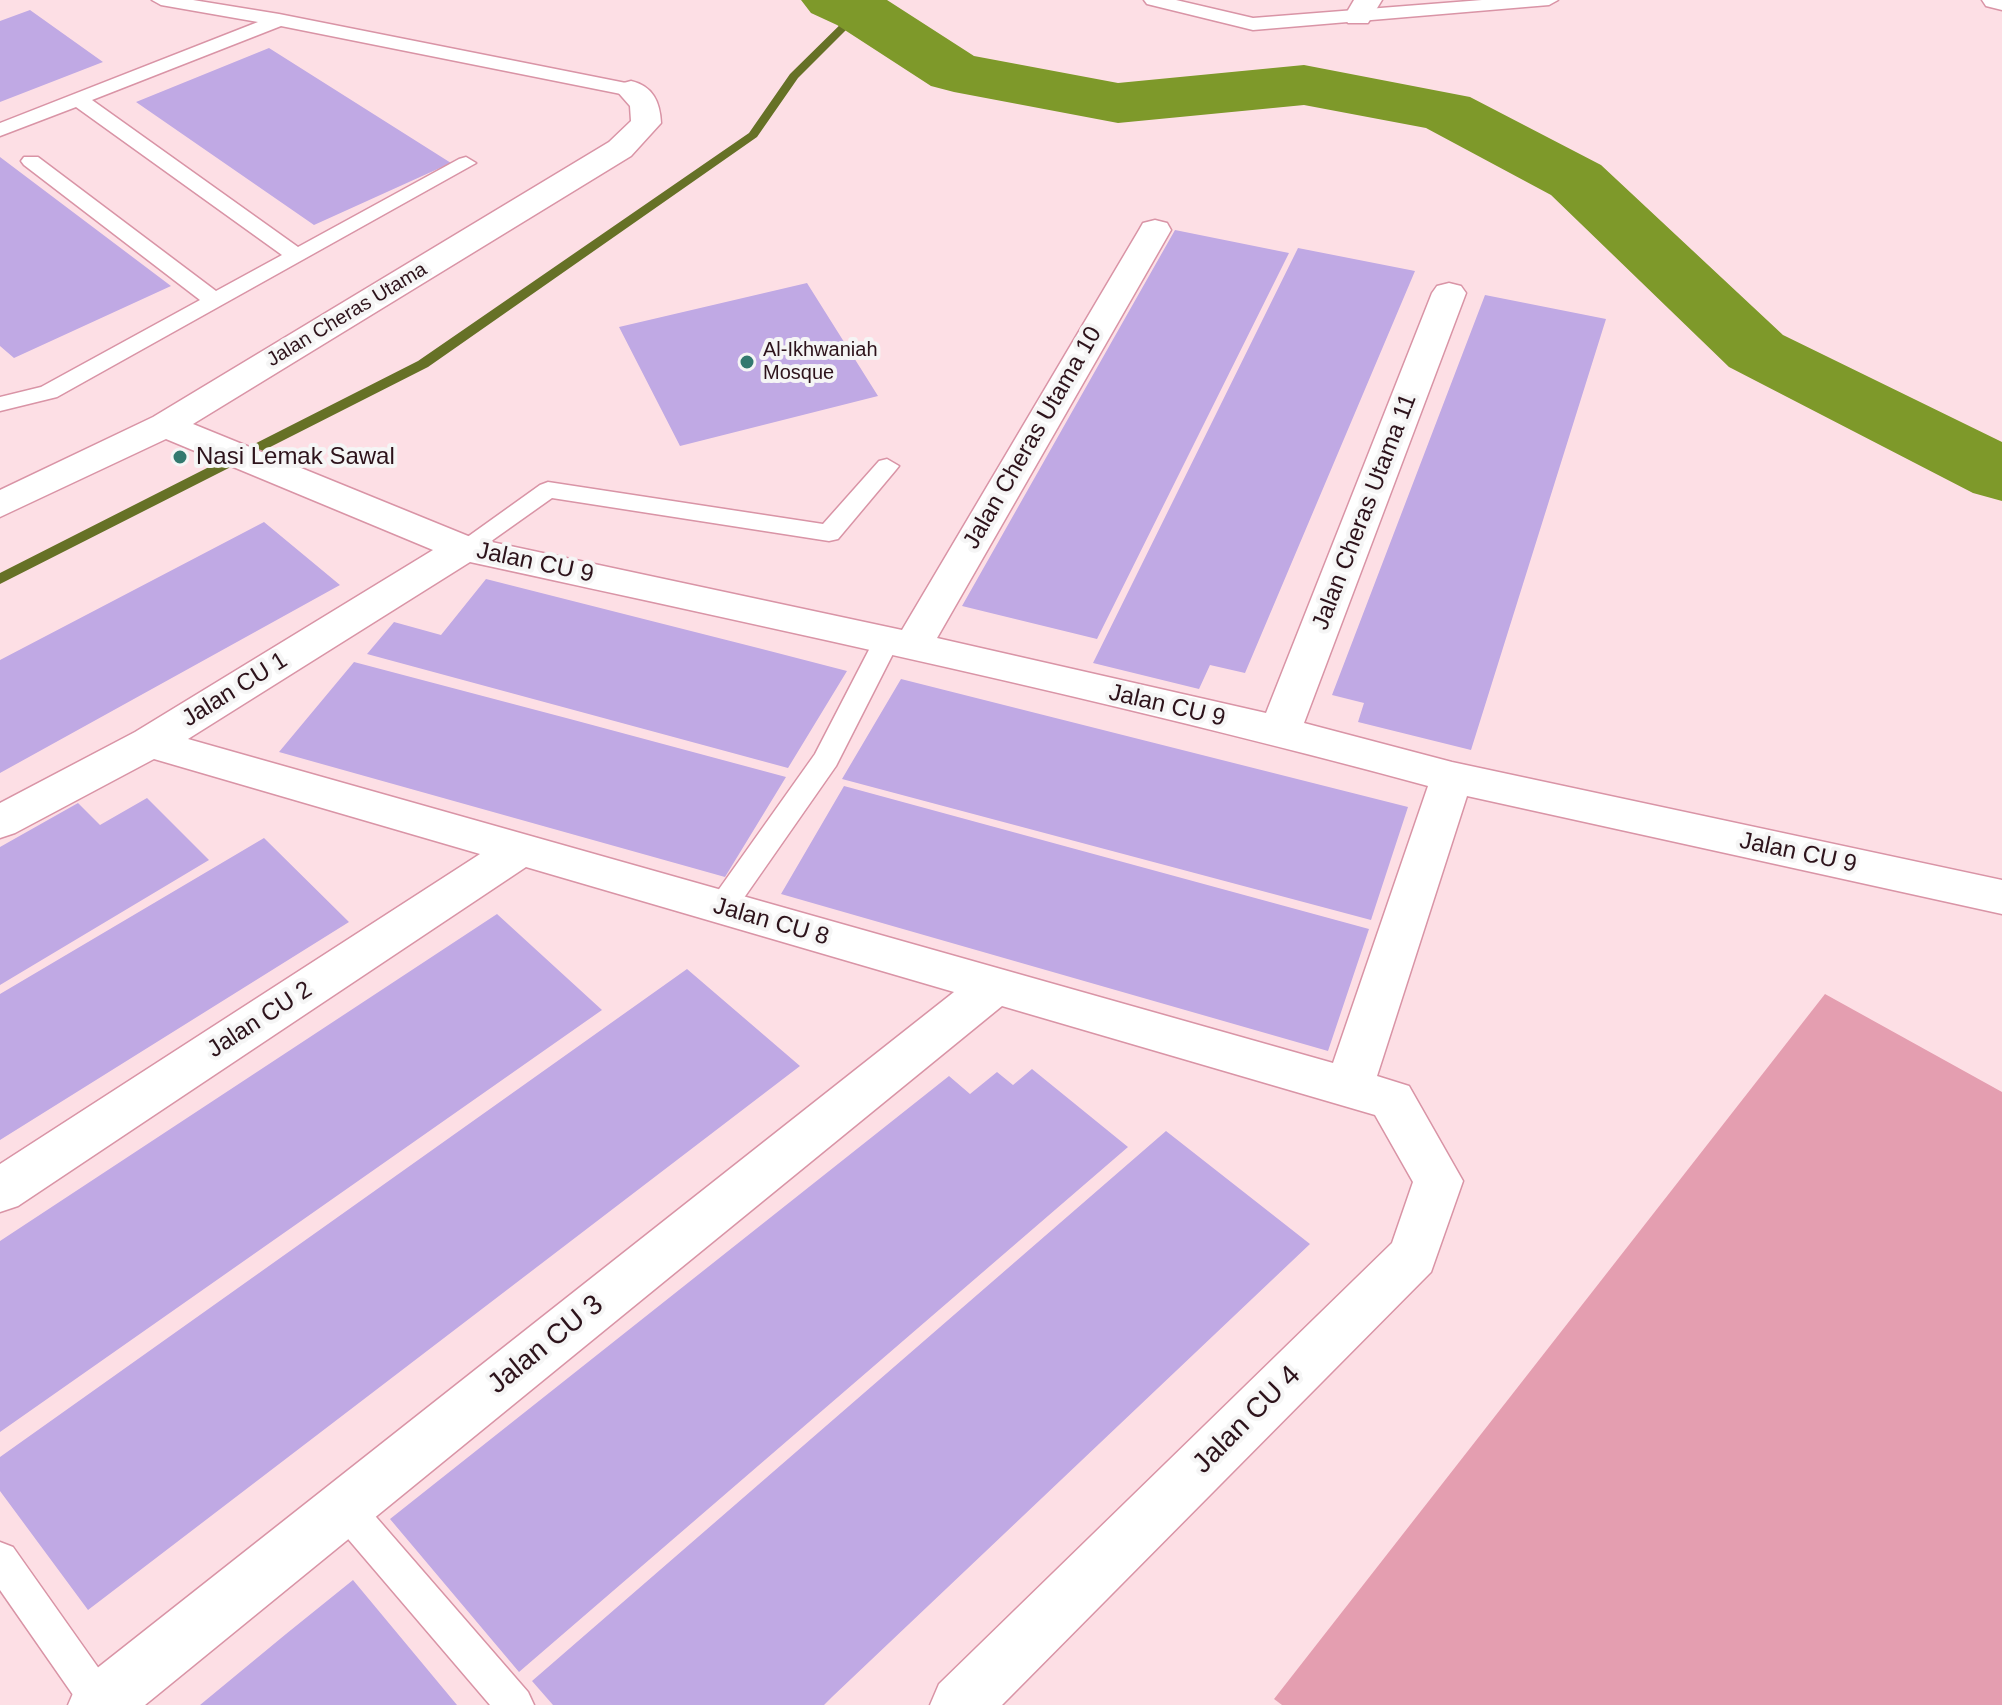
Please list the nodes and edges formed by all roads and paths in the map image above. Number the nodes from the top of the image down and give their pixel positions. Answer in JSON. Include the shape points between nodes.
{"nodes":[{"id":1,"x":161,"y":0,"type":"edge"},
{"id":2,"x":1153,"y":0,"type":"edge"},
{"id":3,"x":1549,"y":0,"type":"edge"},
{"id":4,"x":1525,"y":1,"type":"edge"},
{"id":5,"x":1206,"y":6,"type":"edge"},
{"id":6,"x":1363,"y":8,"type":"edge"},
{"id":7,"x":279,"y":20,"type":"junction"},
{"id":8,"x":631,"y":90,"type":"joint"},
{"id":9,"x":79,"y":100,"type":"junction"},
{"id":10,"x":0,"y":130,"type":"edge"},
{"id":11,"x":31,"y":161,"type":"dead end"},
{"id":12,"x":466,"y":163,"type":"dead end"},
{"id":13,"x":1155,"y":230,"type":"dead end"},
{"id":14,"x":297,"y":256,"type":"junction"},
{"id":15,"x":1449,"y":293,"type":"dead end"},
{"id":16,"x":215,"y":301,"type":"junction"},
{"id":17,"x":2,"y":400,"type":"edge"},
{"id":18,"x":166,"y":425,"type":"junction"},
{"id":19,"x":887,"y":466,"type":"dead end"},
{"id":20,"x":0,"y":505,"type":"edge"},
{"id":21,"x":464,"y":548,"type":"junction"},
{"id":22,"x":899,"y":643,"type":"junction"},
{"id":23,"x":1280,"y":731,"type":"junction"},
{"id":24,"x":150,"y":743,"type":"junction"},
{"id":25,"x":1452,"y":777,"type":"junction"},
{"id":26,"x":0,"y":822,"type":"edge"},
{"id":27,"x":519,"y":850,"type":"junction"},
{"id":28,"x":2002,"y":897,"type":"edge"},
{"id":29,"x":722,"y":907,"type":"junction"},
{"id":30,"x":995,"y":986,"type":"junction"},
{"id":31,"x":1370,"y":1095,"type":"junction"},
{"id":32,"x":0,"y":1191,"type":"edge"},
{"id":33,"x":344,"y":1507,"type":"junction"},
{"id":34,"x":0,"y":1559,"type":"edge"},
{"id":35,"x":99,"y":1704,"type":"edge"},
{"id":36,"x":515,"y":1705,"type":"edge"},
{"id":37,"x":960,"y":1705,"type":"edge"}],
"edges":[{"from":1,"to":7,"type":"lane"},
{"from":2,"to":5,"type":"lane"},
{"from":3,"to":4,"type":"lane"},
{"from":4,"to":6,"type":"lane"},
{"from":5,"to":6,"type":"lane","via":[[1253,24]]},
{"from":7,"to":8,"type":"lane"},
{"from":7,"to":9,"type":"lane"},
{"from":8,"to":18,"type":"street","name":"Jalan Cheras Utama","via":[[645,104],[646,123],[620,149]]},
{"from":9,"to":10,"type":"lane"},
{"from":9,"to":14,"type":"lane"},
{"from":11,"to":16,"type":"lane"},
{"from":12,"to":14,"type":"lane"},
{"from":13,"to":22,"type":"street","name":"Jalan Cheras Utama 10"},
{"from":14,"to":16,"type":"lane"},
{"from":15,"to":23,"type":"street","name":"Jalan Cheras Utama 11"},
{"from":16,"to":17,"type":"lane","via":[[49,392]]},
{"from":18,"to":20,"type":"street","name":"Jalan Cheras Utama"},
{"from":18,"to":21,"type":"street","name":"Jalan CU 9"},
{"from":19,"to":21,"type":"lane","via":[[829,533],[548,490]]},
{"from":21,"to":22,"type":"street","name":"Jalan CU 9"},
{"from":21,"to":24,"type":"street","name":"Jalan CU 1"},
{"from":22,"to":23,"type":"street","name":"Jalan CU 9"},
{"from":22,"to":29,"type":"lane"},
{"from":23,"to":25,"type":"street","name":"Jalan CU 9"},
{"from":24,"to":26,"type":"street","name":"Jalan CU 1"},
{"from":24,"to":27,"type":"street","name":"Jalan CU 8"},
{"from":25,"to":28,"type":"street","name":"Jalan CU 9"},
{"from":25,"to":31,"type":"street"},
{"from":27,"to":29,"type":"street","name":"Jalan CU 8"},
{"from":27,"to":32,"type":"street","name":"Jalan CU 2"},
{"from":29,"to":30,"type":"street","name":"Jalan CU 8"},
{"from":30,"to":31,"type":"street","name":"Jalan CU 8"},
{"from":30,"to":33,"type":"street","name":"Jalan CU 3"},
{"from":31,"to":37,"type":"street","name":"Jalan CU 4","via":[[1438,1181],[1413,1256]]},
{"from":33,"to":35,"type":"street","name":"Jalan CU 3"},
{"from":33,"to":36,"type":"lane"},
{"from":34,"to":35,"type":"lane"}]}
